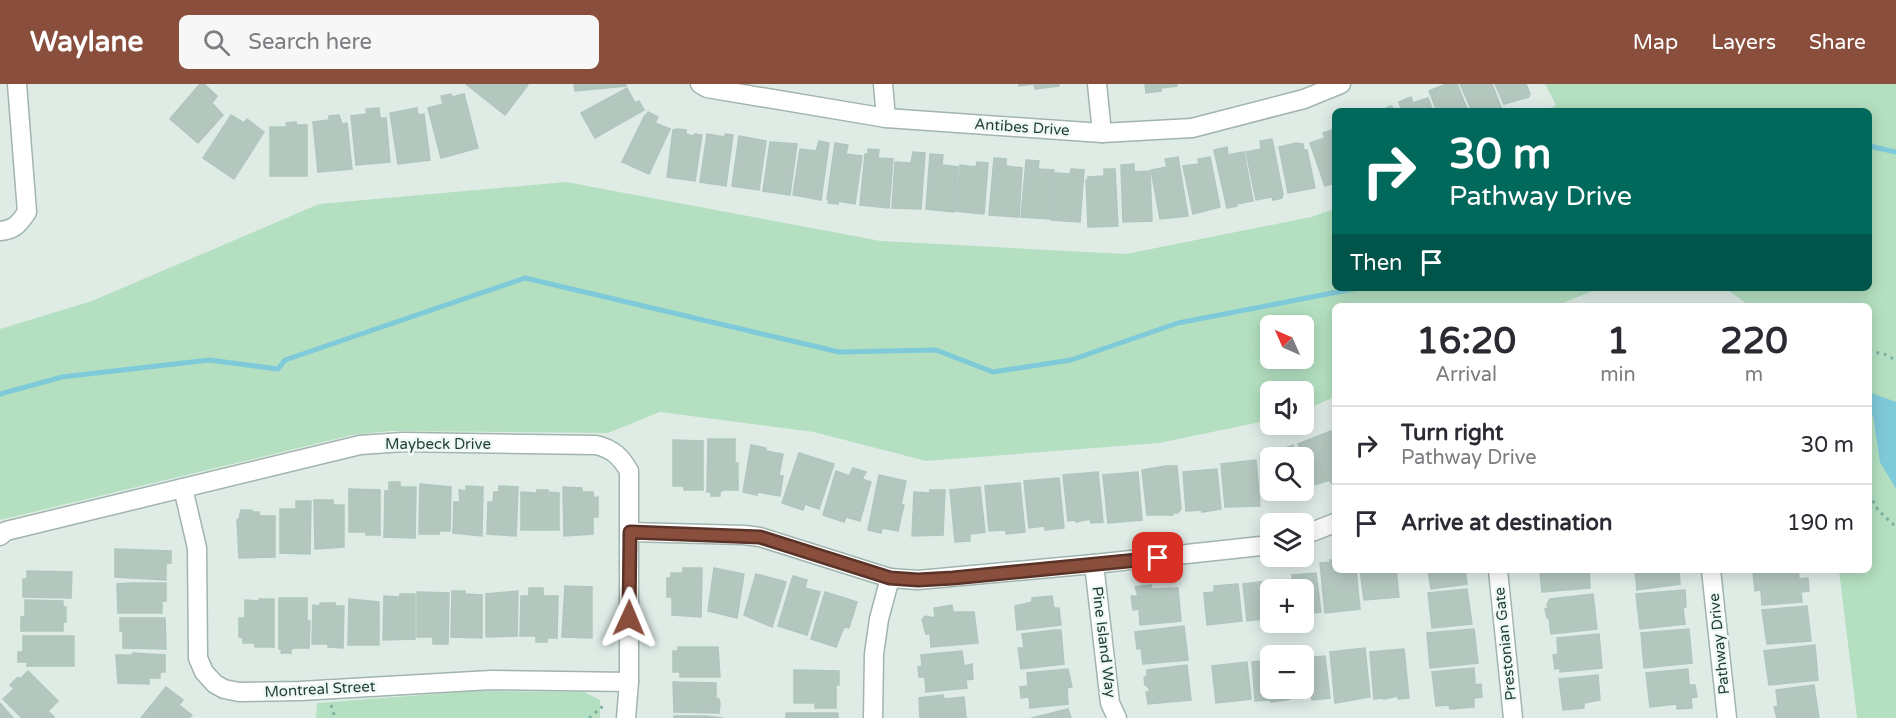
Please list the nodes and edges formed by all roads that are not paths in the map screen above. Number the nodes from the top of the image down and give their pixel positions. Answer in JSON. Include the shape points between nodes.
{"nodes":[{"id":1,"x":17,"y":84,"type":"edge"},
{"id":2,"x":700,"y":84,"type":"edge"},
{"id":3,"x":883,"y":84,"type":"edge"},
{"id":4,"x":1097,"y":84,"type":"edge"},
{"id":5,"x":1341,"y":84,"type":"edge"},
{"id":6,"x":886,"y":118,"type":"junction"},
{"id":7,"x":1102,"y":133,"type":"junction"},
{"id":8,"x":0,"y":231,"type":"edge"},
{"id":9,"x":183,"y":488,"type":"junction"},
{"id":10,"x":1332,"y":524,"type":"edge"},
{"id":11,"x":1314,"y":531,"type":"edge"},
{"id":12,"x":630,"y":532,"type":"junction"},
{"id":13,"x":0,"y":536,"type":"edge"},
{"id":14,"x":1260,"y":546,"type":"edge"},
{"id":15,"x":1094,"y":564,"type":"junction"},
{"id":16,"x":1498,"y":573,"type":"edge"},
{"id":17,"x":1711,"y":573,"type":"edge"},
{"id":18,"x":890,"y":578,"type":"junction"},
{"id":19,"x":629,"y":682,"type":"junction"},
{"id":20,"x":626,"y":718,"type":"edge"},
{"id":21,"x":873,"y":718,"type":"edge"},
{"id":22,"x":1117,"y":718,"type":"edge"},
{"id":23,"x":1513,"y":718,"type":"edge"},
{"id":24,"x":1727,"y":718,"type":"edge"}],
"edges":[{"from":1,"to":8,"type":"street","via":[[27,212],[18,225]]},
{"from":2,"to":6,"type":"street","name":"Antibes Drive"},
{"from":3,"to":6,"type":"street"},
{"from":4,"to":7,"type":"street"},
{"from":5,"to":7,"type":"street","name":"Antibes Drive","via":[[1304,99],[1192,128]]},
{"from":6,"to":7,"type":"street","name":"Antibes Drive"},
{"from":9,"to":12,"type":"street","name":"Maybeck Drive","via":[[360,445],[596,445],[616,453],[629,471]]},
{"from":9,"to":13,"type":"street","name":"Maybeck Drive","via":[[6,531]]},
{"from":9,"to":19,"type":"street","name":"Montreal Street","via":[[197,548],[198,658],[204,672],[224,689],[300,691],[491,680]]},
{"from":10,"to":11,"type":"street"},
{"from":12,"to":18,"type":"street","via":[[760,537]]},
{"from":12,"to":19,"type":"street","name":"Maybeck Drive"},
{"from":14,"to":15,"type":"street"},
{"from":15,"to":18,"type":"street","via":[[953,578]]},
{"from":15,"to":22,"type":"street","name":"Pine Island Way","via":[[1110,703]]},
{"from":16,"to":23,"type":"street","name":"Prestonian Gate"},
{"from":17,"to":24,"type":"street","name":"Pathway Drive"},
{"from":18,"to":21,"type":"street","via":[[874,654]]},
{"from":19,"to":20,"type":"street","name":"Maybeck Drive"}]}
